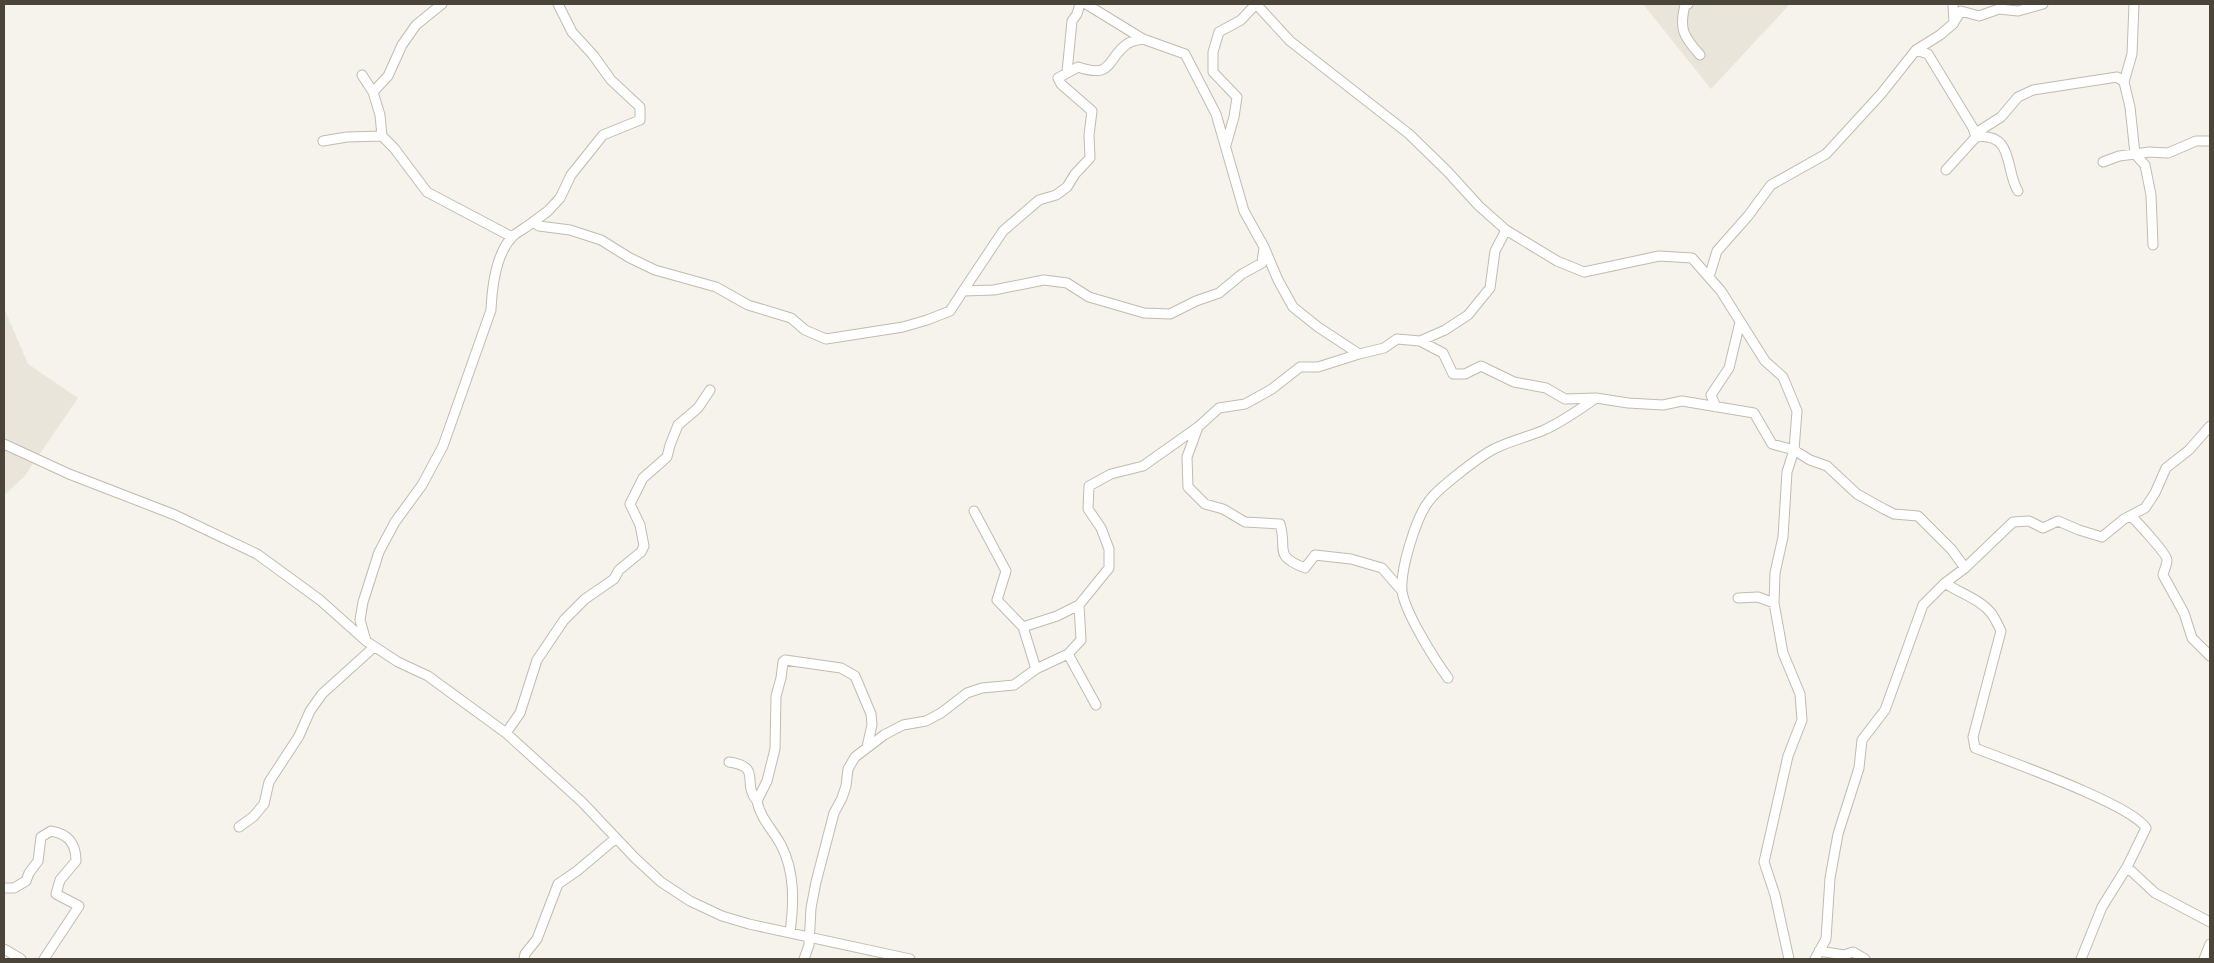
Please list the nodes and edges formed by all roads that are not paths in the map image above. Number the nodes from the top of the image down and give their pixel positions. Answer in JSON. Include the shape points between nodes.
{"nodes":[{"id":1,"x":442,"y":4,"type":"edge"},
{"id":2,"x":558,"y":4,"type":"edge"},
{"id":3,"x":1080,"y":4,"type":"edge"},
{"id":4,"x":1086,"y":4,"type":"edge"},
{"id":5,"x":1256,"y":4,"type":"edge"},
{"id":6,"x":1688,"y":4,"type":"edge"},
{"id":7,"x":1953,"y":4,"type":"edge"},
{"id":8,"x":2043,"y":4,"type":"edge"},
{"id":9,"x":2134,"y":4,"type":"edge"},
{"id":10,"x":1954,"y":23,"type":"junction"},
{"id":11,"x":1143,"y":39,"type":"junction"},
{"id":12,"x":1916,"y":50,"type":"junction"},
{"id":13,"x":1700,"y":55,"type":"dead end"},
{"id":14,"x":1067,"y":72,"type":"junction"},
{"id":15,"x":364,"y":78,"type":"dead end"},
{"id":16,"x":2124,"y":82,"type":"junction"},
{"id":17,"x":375,"y":89,"type":"junction"},
{"id":18,"x":382,"y":136,"type":"junction"},
{"id":19,"x":1976,"y":137,"type":"junction"},
{"id":20,"x":323,"y":141,"type":"dead end"},
{"id":21,"x":2210,"y":141,"type":"edge"},
{"id":22,"x":1226,"y":145,"type":"junction"},
{"id":23,"x":2135,"y":154,"type":"junction"},
{"id":24,"x":2102,"y":162,"type":"dead end"},
{"id":25,"x":1946,"y":170,"type":"dead end"},
{"id":26,"x":2018,"y":191,"type":"dead end"},
{"id":27,"x":533,"y":222,"type":"junction"},
{"id":28,"x":1506,"y":230,"type":"junction"},
{"id":29,"x":512,"y":237,"type":"junction"},
{"id":30,"x":2153,"y":245,"type":"dead end"},
{"id":31,"x":1264,"y":247,"type":"junction"},
{"id":32,"x":1709,"y":277,"type":"junction"},
{"id":33,"x":962,"y":291,"type":"junction"},
{"id":34,"x":1740,"y":322,"type":"junction"},
{"id":35,"x":1420,"y":341,"type":"junction"},
{"id":36,"x":1359,"y":354,"type":"junction"},
{"id":37,"x":710,"y":390,"type":"dead end"},
{"id":38,"x":1596,"y":398,"type":"junction"},
{"id":39,"x":1716,"y":407,"type":"junction"},
{"id":40,"x":2210,"y":426,"type":"edge"},
{"id":41,"x":1198,"y":427,"type":"junction"},
{"id":42,"x":4,"y":444,"type":"edge"},
{"id":43,"x":1794,"y":450,"type":"junction"},
{"id":44,"x":974,"y":511,"type":"dead end"},
{"id":45,"x":2132,"y":517,"type":"junction"},
{"id":46,"x":1965,"y":568,"type":"junction"},
{"id":47,"x":1945,"y":583,"type":"junction"},
{"id":48,"x":1402,"y":591,"type":"junction"},
{"id":49,"x":1738,"y":598,"type":"dead end"},
{"id":50,"x":1774,"y":603,"type":"junction"},
{"id":51,"x":1079,"y":605,"type":"junction"},
{"id":52,"x":1023,"y":627,"type":"junction"},
{"id":53,"x":366,"y":641,"type":"junction"},
{"id":54,"x":374,"y":647,"type":"junction"},
{"id":55,"x":1068,"y":654,"type":"junction"},
{"id":56,"x":2210,"y":656,"type":"edge"},
{"id":57,"x":1036,"y":669,"type":"junction"},
{"id":58,"x":1448,"y":678,"type":"dead end"},
{"id":59,"x":1096,"y":705,"type":"dead end"},
{"id":60,"x":506,"y":732,"type":"junction"},
{"id":61,"x":867,"y":747,"type":"junction"},
{"id":62,"x":729,"y":762,"type":"dead end"},
{"id":63,"x":757,"y":801,"type":"junction"},
{"id":64,"x":240,"y":827,"type":"dead end"},
{"id":65,"x":616,"y":838,"type":"junction"},
{"id":66,"x":2127,"y":867,"type":"junction"},
{"id":67,"x":4,"y":888,"type":"edge"},
{"id":68,"x":2210,"y":922,"type":"edge"},
{"id":69,"x":790,"y":932,"type":"junction"},
{"id":70,"x":809,"y":936,"type":"junction"},
{"id":71,"x":2210,"y":944,"type":"edge"},
{"id":72,"x":4,"y":949,"type":"edge"},
{"id":73,"x":1817,"y":955,"type":"edge"},
{"id":74,"x":20,"y":959,"type":"edge"},
{"id":75,"x":44,"y":959,"type":"edge"},
{"id":76,"x":524,"y":959,"type":"edge"},
{"id":77,"x":804,"y":959,"type":"edge"},
{"id":78,"x":910,"y":959,"type":"edge"},
{"id":79,"x":1789,"y":959,"type":"edge"},
{"id":80,"x":1865,"y":959,"type":"edge"},
{"id":81,"x":2081,"y":959,"type":"edge"},
{"id":82,"x":2204,"y":959,"type":"edge"}],
"edges":[{"from":1,"to":17,"type":"street","via":[[416,25],[402,45],[388,76]]},
{"from":2,"to":27,"type":"street","via":[[572,32],[612,80],[640,107],[640,120],[603,135],[571,175],[560,198]]},
{"from":3,"to":14,"type":"street","via":[[1072,21]]},
{"from":4,"to":11,"type":"street"},
{"from":5,"to":22,"type":"street","via":[[1240,20],[1220,32],[1213,52],[1213,72],[1237,97]]},
{"from":5,"to":28,"type":"street","via":[[1290,41],[1409,134]]},
{"from":6,"to":13,"type":"street","via":[[1685,4],[1680,22],[1688,42]]},
{"from":7,"to":10,"type":"street"},
{"from":8,"to":10,"type":"street","via":[[2018,11],[2000,9],[1979,16],[1961,11]]},
{"from":9,"to":16,"type":"street","via":[[2132,54]]},
{"from":10,"to":12,"type":"street"},
{"from":11,"to":14,"type":"street","via":[[1128,43],[1104,69],[1093,72],[1078,67]]},
{"from":11,"to":22,"type":"street","via":[[1184,54],[1216,114]]},
{"from":12,"to":19,"type":"street","via":[[1928,54],[1974,128]]},
{"from":12,"to":32,"type":"street","via":[[1826,154],[1771,185],[1717,251]]},
{"from":14,"to":33,"type":"street","via":[[1058,78],[1061,84],[1092,111],[1090,158],[1066,188],[1038,200],[1003,231]]},
{"from":15,"to":17,"type":"street"},
{"from":16,"to":19,"type":"street","via":[[2117,77],[2033,90],[2018,97]]},
{"from":16,"to":23,"type":"street"},
{"from":17,"to":18,"type":"street"},
{"from":18,"to":20,"type":"street"},
{"from":18,"to":29,"type":"street","via":[[427,192]]},
{"from":19,"to":25,"type":"street"},
{"from":19,"to":26,"type":"street","via":[[1985,136],[2002,144],[2012,166],[2012,182]]},
{"from":21,"to":23,"type":"street","via":[[2196,141],[2168,153]]},
{"from":22,"to":31,"type":"street","via":[[1244,211]]},
{"from":23,"to":24,"type":"street"},
{"from":23,"to":30,"type":"street","via":[[2145,165],[2151,195]]},
{"from":27,"to":29,"type":"street"},
{"from":27,"to":33,"type":"street","via":[[538,226],[570,230],[601,240],[655,270],[716,287],[748,305],[791,318],[805,330],[826,339],[928,320],[950,311]]},
{"from":28,"to":32,"type":"street","via":[[1557,261],[1584,272],[1659,256],[1692,258]]},
{"from":28,"to":35,"type":"street","via":[[1495,251],[1490,288],[1468,315]]},
{"from":29,"to":53,"type":"street","via":[[498,263],[491,310],[443,446],[379,552],[360,620]]},
{"from":31,"to":33,"type":"street","via":[[1262,263],[1219,293],[1170,314],[1144,313],[1089,297],[1067,283],[1044,280],[994,290]]},
{"from":31,"to":36,"type":"street","via":[[1293,307]]},
{"from":32,"to":34,"type":"street"},
{"from":34,"to":39,"type":"street","via":[[1729,368],[1711,395]]},
{"from":34,"to":43,"type":"street","via":[[1765,361],[1783,377],[1797,411]]},
{"from":35,"to":36,"type":"street","via":[[1397,339],[1384,348]]},
{"from":35,"to":38,"type":"street","via":[[1443,353],[1453,374],[1465,374],[1481,366],[1514,382],[1546,388],[1565,399]]},
{"from":36,"to":41,"type":"street","via":[[1318,367],[1300,367],[1246,404],[1219,408]]},
{"from":37,"to":60,"type":"street","via":[[698,408],[678,425],[667,457],[643,478],[630,504],[640,525],[644,546],[641,552],[564,620],[537,660],[520,713]]},
{"from":38,"to":39,"type":"street","via":[[1663,405],[1682,401]]},
{"from":38,"to":48,"type":"street","via":[[1545,430],[1495,448],[1429,500],[1416,526],[1407,556]]},
{"from":39,"to":43,"type":"street","via":[[1754,413],[1772,444]]},
{"from":40,"to":45,"type":"street","via":[[2190,450],[2166,468],[2145,508]]},
{"from":41,"to":48,"type":"street","via":[[1187,457],[1188,486],[1205,504],[1223,509],[1245,522],[1280,524],[1282,551],[1288,562],[1306,568],[1315,555],[1351,558],[1382,568]]},
{"from":41,"to":51,"type":"street","via":[[1143,466],[1111,474],[1089,486],[1088,509],[1101,528],[1109,549],[1109,568]]},
{"from":42,"to":53,"type":"street","via":[[69,474],[175,515],[256,554],[320,600]]},
{"from":43,"to":46,"type":"street","via":[[1827,466],[1857,494],[1884,510],[1918,516]]},
{"from":43,"to":50,"type":"street","via":[[1787,472]]},
{"from":44,"to":52,"type":"street","via":[[1006,571],[997,600]]},
{"from":45,"to":46,"type":"street","via":[[2102,537],[2058,521],[2043,528],[2029,521],[2013,522]]},
{"from":45,"to":56,"type":"street","via":[[2165,552],[2168,561],[2163,575],[2184,613],[2192,638]]},
{"from":46,"to":47,"type":"street"},
{"from":47,"to":66,"type":"street","via":[[1991,612],[2001,631],[1973,737],[1975,748],[2117,806],[2142,822],[2146,828]]},
{"from":47,"to":73,"type":"street","via":[[1923,605],[1885,710],[1862,740],[1859,768],[1838,834],[1830,878],[1826,939]]},
{"from":48,"to":58,"type":"street","via":[[1434,659]]},
{"from":49,"to":50,"type":"street","via":[[1758,597]]},
{"from":50,"to":79,"type":"street","via":[[1783,653],[1800,694],[1802,720],[1788,756],[1764,862]]},
{"from":51,"to":52,"type":"street"},
{"from":51,"to":55,"type":"street","via":[[1081,640]]},
{"from":52,"to":57,"type":"street"},
{"from":53,"to":54,"type":"street"},
{"from":54,"to":60,"type":"street","via":[[428,676]]},
{"from":54,"to":64,"type":"street","via":[[322,694],[269,782],[264,804]]},
{"from":55,"to":57,"type":"street"},
{"from":55,"to":59,"type":"street"},
{"from":57,"to":61,"type":"street","via":[[1014,685],[967,693],[941,713],[926,721],[903,725]]},
{"from":60,"to":65,"type":"street"},
{"from":61,"to":63,"type":"street","via":[[871,714],[856,676],[841,668],[785,660],[776,696],[775,749],[767,781]]},
{"from":61,"to":70,"type":"street","via":[[855,757],[848,770],[846,786],[834,814],[816,882]]},
{"from":62,"to":63,"type":"street","via":[[745,765],[748,769],[751,792]]},
{"from":63,"to":69,"type":"street","via":[[760,814],[790,866],[793,909]]},
{"from":65,"to":69,"type":"street","via":[[661,882],[690,901],[722,916]]},
{"from":65,"to":76,"type":"street","via":[[558,884],[537,939]]},
{"from":66,"to":68,"type":"street","via":[[2155,893]]},
{"from":66,"to":81,"type":"street","via":[[2102,907]]},
{"from":67,"to":75,"type":"street","via":[[14,888],[26,881],[38,861],[41,837],[51,831],[70,839],[76,849],[76,861],[60,880],[56,894],[79,906]]},
{"from":69,"to":70,"type":"street"},
{"from":70,"to":77,"type":"street"},
{"from":70,"to":78,"type":"street"},
{"from":71,"to":82,"type":"street"},
{"from":72,"to":74,"type":"street"},
{"from":73,"to":80,"type":"street","via":[[1853,952]]}]}
